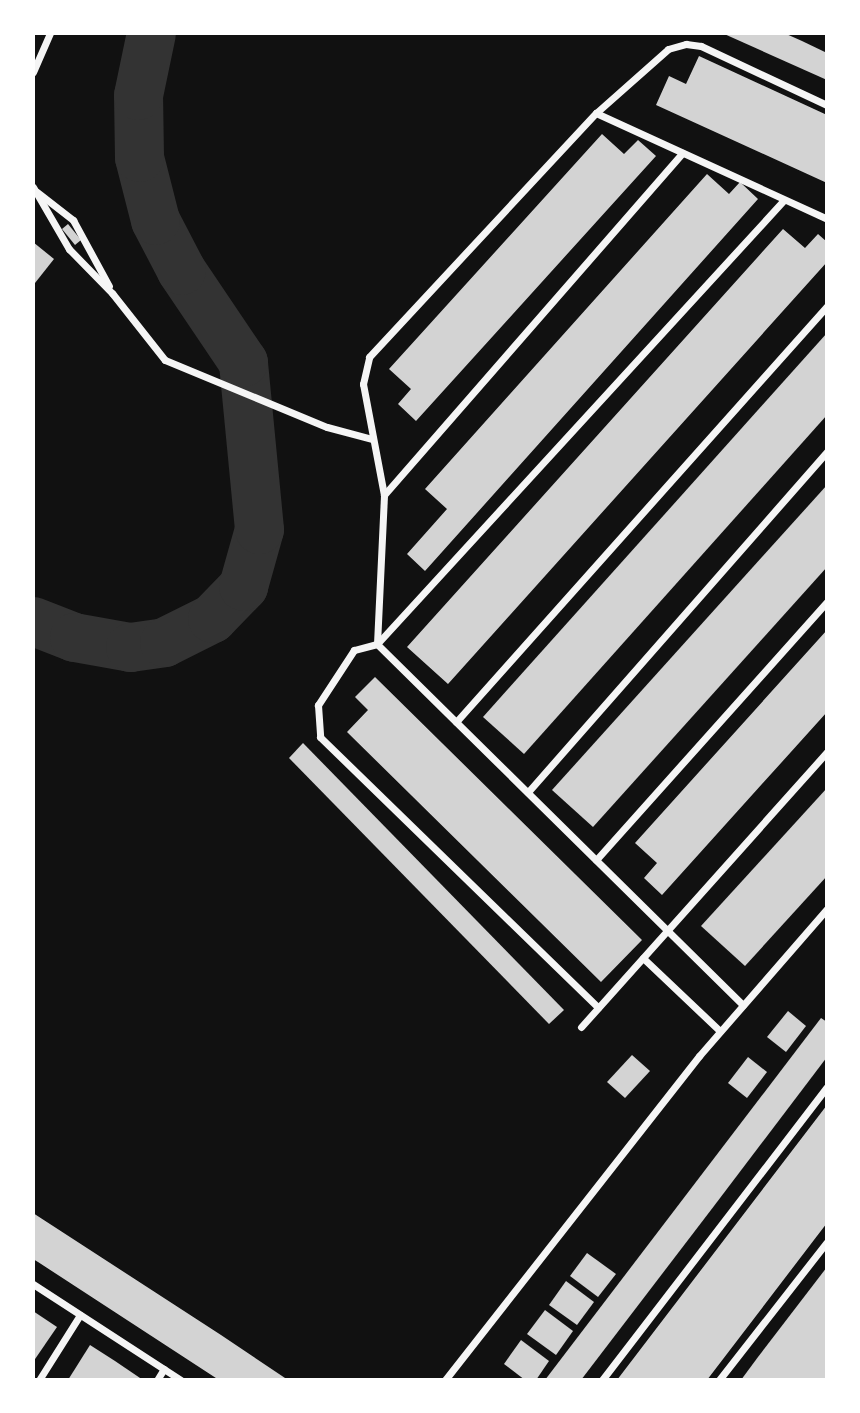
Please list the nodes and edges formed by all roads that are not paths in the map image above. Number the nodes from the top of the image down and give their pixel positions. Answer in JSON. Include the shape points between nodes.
{"nodes":[{"id":1,"x":50,"y":33,"type":"edge"},
{"id":2,"x":33,"y":72,"type":"edge"},
{"id":3,"x":827,"y":105,"type":"edge"},
{"id":4,"x":596,"y":113,"type":"junction"},
{"id":5,"x":682,"y":153,"type":"junction"},
{"id":6,"x":34,"y":189,"type":"edge"},
{"id":7,"x":784,"y":200,"type":"junction"},
{"id":8,"x":827,"y":219,"type":"edge"},
{"id":9,"x":112,"y":293,"type":"junction"},
{"id":10,"x":827,"y":306,"type":"edge"},
{"id":11,"x":372,"y":439,"type":"junction"},
{"id":12,"x":827,"y":452,"type":"edge"},
{"id":13,"x":384,"y":495,"type":"junction"},
{"id":14,"x":827,"y":602,"type":"edge"},
{"id":15,"x":377,"y":644,"type":"junction"},
{"id":16,"x":456,"y":722,"type":"junction"},
{"id":17,"x":827,"y":752,"type":"edge"},
{"id":18,"x":528,"y":792,"type":"junction"},
{"id":19,"x":596,"y":860,"type":"junction"},
{"id":20,"x":827,"y":909,"type":"edge"},
{"id":21,"x":667,"y":930,"type":"junction"},
{"id":22,"x":643,"y":958,"type":"junction"},
{"id":23,"x":743,"y":1005,"type":"junction"},
{"id":24,"x":598,"y":1007,"type":"junction"},
{"id":25,"x":581,"y":1027,"type":"dead end"},
{"id":26,"x":720,"y":1031,"type":"junction"},
{"id":27,"x":827,"y":1087,"type":"edge"},
{"id":28,"x":827,"y":1242,"type":"edge"},
{"id":29,"x":33,"y":1284,"type":"edge"},
{"id":30,"x":80,"y":1315,"type":"junction"},
{"id":31,"x":164,"y":1368,"type":"junction"},
{"id":32,"x":39,"y":1380,"type":"edge"},
{"id":33,"x":157,"y":1380,"type":"edge"},
{"id":34,"x":181,"y":1380,"type":"edge"},
{"id":35,"x":445,"y":1380,"type":"edge"},
{"id":36,"x":602,"y":1380,"type":"edge"},
{"id":37,"x":719,"y":1380,"type":"edge"}],
"edges":[{"from":1,"to":2,"type":"street"},
{"from":3,"to":4,"type":"street","via":[[701,46],[668,49]]},
{"from":4,"to":5,"type":"street"},
{"from":4,"to":11,"type":"street","via":[[369,357],[363,384]]},
{"from":5,"to":7,"type":"street"},
{"from":5,"to":13,"type":"street"},
{"from":6,"to":9,"type":"street","via":[[69,249]]},
{"from":6,"to":9,"type":"street","via":[[74,220],[86,236]]},
{"from":7,"to":8,"type":"street"},
{"from":7,"to":15,"type":"street"},
{"from":9,"to":11,"type":"street","via":[[165,360],[184,371],[327,427]]},
{"from":10,"to":16,"type":"street"},
{"from":11,"to":13,"type":"street"},
{"from":12,"to":18,"type":"street"},
{"from":13,"to":15,"type":"street"},
{"from":14,"to":19,"type":"street"},
{"from":15,"to":16,"type":"street"},
{"from":15,"to":24,"type":"street","via":[[354,650],[318,705],[320,737]]},
{"from":16,"to":18,"type":"street"},
{"from":17,"to":21,"type":"street"},
{"from":18,"to":19,"type":"street"},
{"from":19,"to":21,"type":"street"},
{"from":20,"to":23,"type":"street"},
{"from":21,"to":22,"type":"street"},
{"from":21,"to":23,"type":"street"},
{"from":22,"to":24,"type":"street"},
{"from":22,"to":26,"type":"street"},
{"from":23,"to":26,"type":"street"},
{"from":24,"to":25,"type":"street"},
{"from":26,"to":35,"type":"street"},
{"from":27,"to":36,"type":"street"},
{"from":28,"to":37,"type":"street"},
{"from":29,"to":30,"type":"street"},
{"from":30,"to":31,"type":"street"},
{"from":30,"to":32,"type":"street"},
{"from":31,"to":33,"type":"street"},
{"from":31,"to":34,"type":"street"}]}
